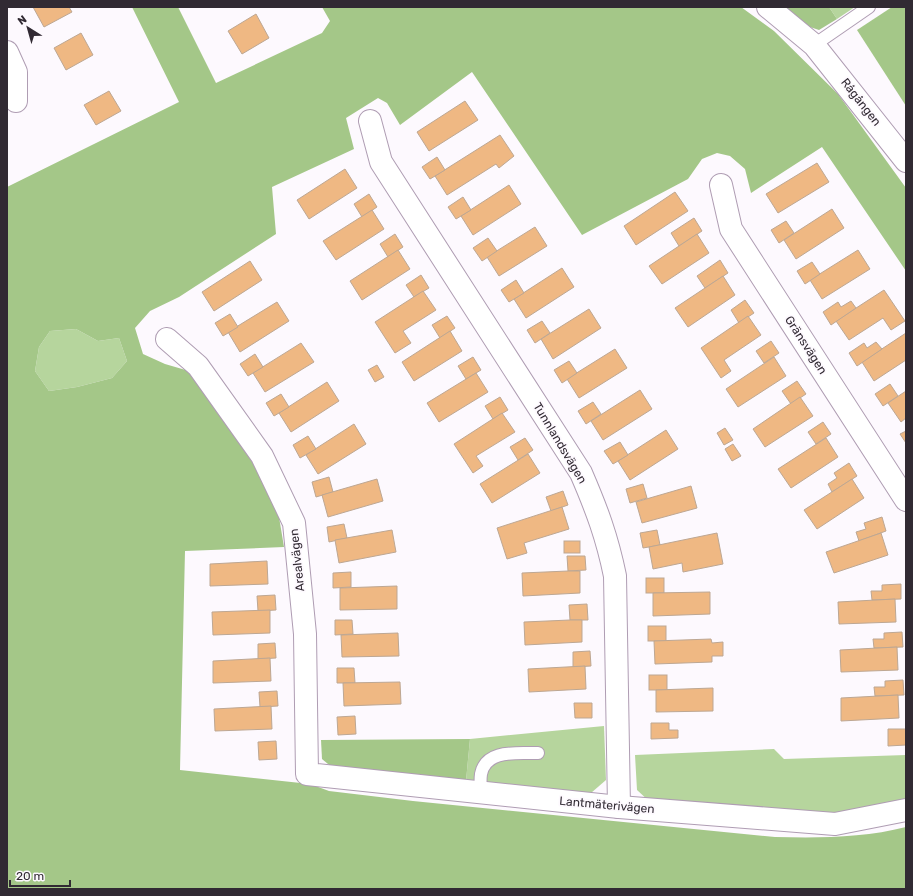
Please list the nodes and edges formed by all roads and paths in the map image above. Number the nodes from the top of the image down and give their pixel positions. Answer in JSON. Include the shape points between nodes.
{"nodes":[{"id":1,"x":768,"y":7,"type":"edge"},
{"id":2,"x":869,"y":7,"type":"edge"},
{"id":3,"x":814,"y":45,"type":"junction"},
{"id":4,"x":7,"y":52,"type":"edge"},
{"id":5,"x":16,"y":100,"type":"dead end"},
{"id":6,"x":370,"y":121,"type":"dead end"},
{"id":7,"x":906,"y":160,"type":"edge"},
{"id":8,"x":721,"y":184,"type":"dead end"},
{"id":9,"x":167,"y":339,"type":"dead end"},
{"id":10,"x":906,"y":500,"type":"edge"},
{"id":11,"x":538,"y":753,"type":"dead end"},
{"id":12,"x":307,"y":774,"type":"joint"},
{"id":13,"x":480,"y":792,"type":"junction"},
{"id":14,"x":619,"y":807,"type":"junction"},
{"id":15,"x":906,"y":810,"type":"edge"}],
"edges":[{"from":1,"to":3,"type":"street","name":"Rågången"},
{"from":2,"to":3,"type":"lane"},
{"from":3,"to":7,"type":"street","name":"Rågången"},
{"from":4,"to":5,"type":"street","via":[[16,72]]},
{"from":6,"to":14,"type":"street","name":"Tunnlandsvägen","via":[[381,162],[581,473],[600,516],[615,576]]},
{"from":8,"to":10,"type":"street","name":"Gränsvägen","via":[[731,229]]},
{"from":9,"to":12,"type":"street","name":"Arealvägen","via":[[198,366],[262,456],[294,523],[305,634]]},
{"from":11,"to":13,"type":"lane","via":[[500,754],[491,759],[481,772]]},
{"from":12,"to":13,"type":"street","name":"Lantmäterivägen"},
{"from":13,"to":14,"type":"street","name":"Lantmäterivägen"},
{"from":14,"to":15,"type":"street","name":"Lantmäterivägen","via":[[834,824]]}]}
